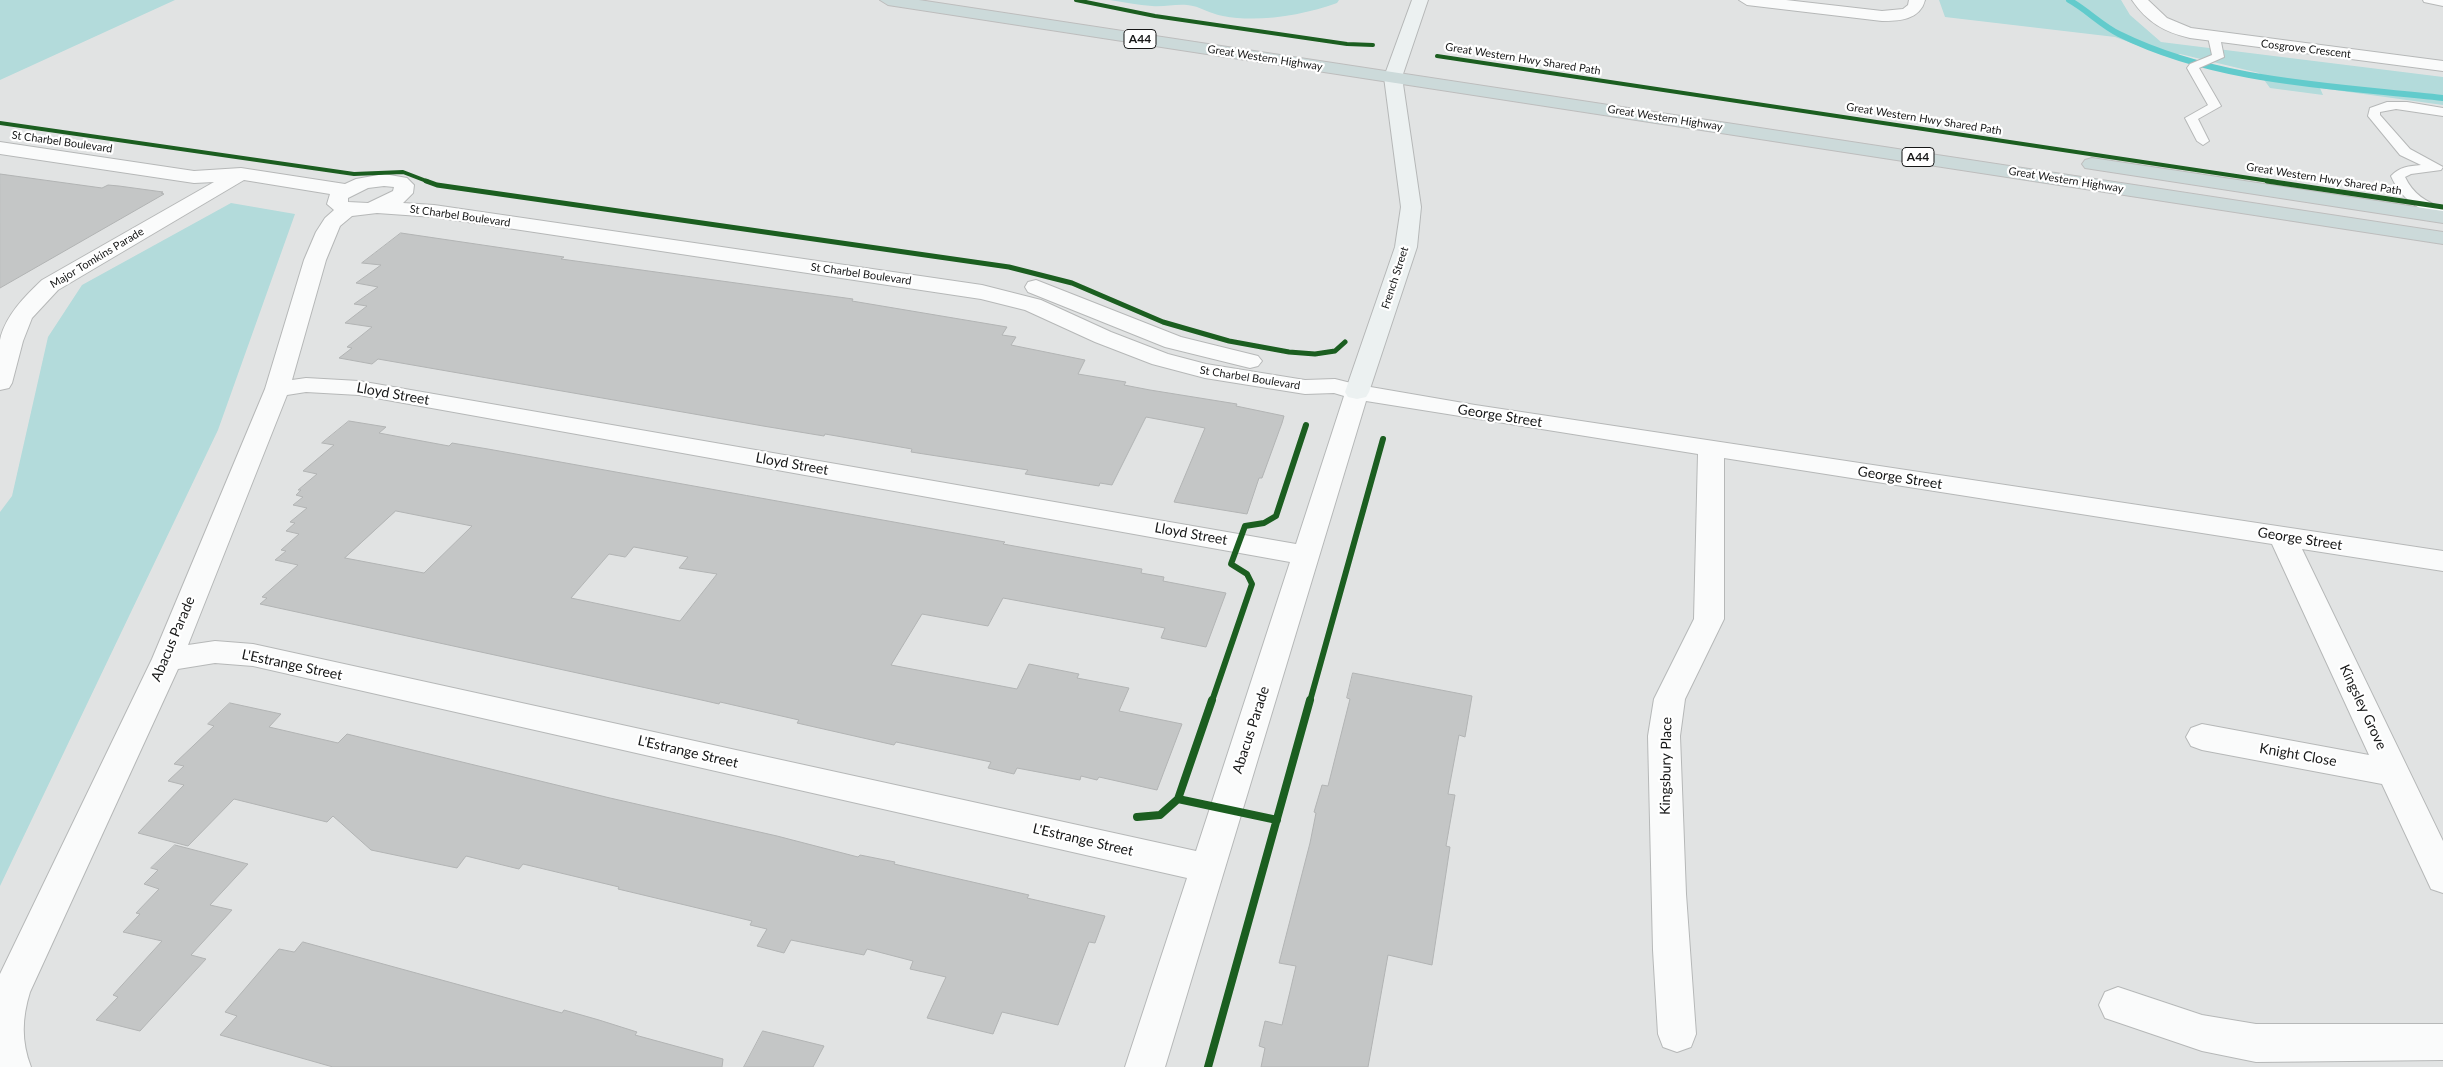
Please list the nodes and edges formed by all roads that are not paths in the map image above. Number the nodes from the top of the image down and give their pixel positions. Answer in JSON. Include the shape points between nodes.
{"nodes":[{"id":1,"x":888,"y":0,"type":"edge"},
{"id":2,"x":987,"y":0,"type":"edge"},
{"id":3,"x":1420,"y":0,"type":"edge"},
{"id":4,"x":1747,"y":0,"type":"edge"},
{"id":5,"x":1917,"y":0,"type":"edge"},
{"id":6,"x":2140,"y":0,"type":"edge"},
{"id":7,"x":2428,"y":0,"type":"edge"},
{"id":8,"x":2443,"y":3,"type":"edge"},
{"id":9,"x":2216,"y":41,"type":"junction"},
{"id":10,"x":2443,"y":66,"type":"edge"},
{"id":11,"x":1396,"y":69,"type":"junction"},
{"id":12,"x":2443,"y":112,"type":"edge"},
{"id":13,"x":0,"y":133,"type":"edge"},
{"id":14,"x":2203,"y":141,"type":"dead end"},
{"id":15,"x":0,"y":148,"type":"edge"},
{"id":16,"x":2439,"y":167,"type":"edge"},
{"id":17,"x":241,"y":174,"type":"junction"},
{"id":18,"x":405,"y":189,"type":"junction"},
{"id":19,"x":356,"y":202,"type":"junction"},
{"id":20,"x":2443,"y":215,"type":"edge"},
{"id":21,"x":2443,"y":238,"type":"edge"},
{"id":22,"x":11,"y":315,"type":"edge"},
{"id":23,"x":0,"y":383,"type":"edge"},
{"id":24,"x":277,"y":388,"type":"junction"},
{"id":25,"x":1346,"y":389,"type":"junction"},
{"id":26,"x":1711,"y":448,"type":"junction"},
{"id":27,"x":2282,"y":536,"type":"junction"},
{"id":28,"x":1306,"y":555,"type":"junction"},
{"id":29,"x":2443,"y":561,"type":"edge"},
{"id":30,"x":166,"y":659,"type":"junction"},
{"id":31,"x":2202,"y":738,"type":"dead end"},
{"id":32,"x":2394,"y":773,"type":"junction"},
{"id":33,"x":1207,"y":868,"type":"junction"},
{"id":34,"x":2443,"y":878,"type":"edge"},
{"id":35,"x":2118,"y":1005,"type":"dead end"},
{"id":36,"x":1677,"y":1034,"type":"dead end"},
{"id":37,"x":2443,"y":1042,"type":"edge"},
{"id":38,"x":11,"y":1067,"type":"edge"},
{"id":39,"x":1145,"y":1067,"type":"edge"}],
"edges":[{"from":1,"to":11,"type":"highway","name":"Great Western Highway","number":"A44"},
{"from":2,"to":11,"type":"highway","name":"Great Western Highway","number":"A44"},
{"from":3,"to":11,"type":"street"},
{"from":4,"to":5,"type":"street","via":[[1882,16],[1911,11]]},
{"from":6,"to":9,"type":"street","name":"Cosgrove Crescent","via":[[2154,18],[2170,27]]},
{"from":7,"to":8,"type":"lane"},
{"from":9,"to":10,"type":"street","name":"Cosgrove Crescent"},
{"from":9,"to":14,"type":"lane","via":[[2218,57],[2194,66],[2193,70],[2215,106],[2191,118]]},
{"from":11,"to":20,"type":"highway","name":"Great Western Highway","number":"A44"},
{"from":11,"to":21,"type":"highway","name":"Great Western Highway","number":"A44"},
{"from":11,"to":25,"type":"street","name":"French Street","via":[[1411,207],[1406,247]]},
{"from":12,"to":16,"type":"lane","via":[[2390,106],[2378,107],[2374,111],[2374,116],[2405,152]]},
{"from":13,"to":17,"type":"street","name":"St Charbel Boulevard","via":[[215,163]]},
{"from":15,"to":17,"type":"street","name":"St Charbel Boulevard","via":[[194,177]]},
{"from":16,"to":20,"type":"lane","via":[[2407,170],[2398,176],[2408,196]]},
{"from":17,"to":19,"type":"street","name":"St Charbel Boulevard"},
{"from":17,"to":22,"type":"street","name":"Major Tomkins Parade","via":[[50,285]]},
{"from":18,"to":19,"type":"street","via":[[392,201]]},
{"from":18,"to":19,"type":"street","name":"St Charbel Boulevard","via":[[400,182],[363,183]]},
{"from":18,"to":25,"type":"street","name":"St Charbel Boulevard","via":[[440,197],[994,277],[1052,292],[1173,342],[1234,358],[1312,372]]},
{"from":19,"to":24,"type":"street","name":"Abacus Parade","via":[[332,222],[315,260]]},
{"from":19,"to":25,"type":"street","name":"St Charbel Boulevard","via":[[982,292],[1034,305],[1103,337],[1196,369],[1264,382]]},
{"from":22,"to":23,"type":"street","name":"Major Tomkins Parade","via":[[15,328]]},
{"from":24,"to":28,"type":"street","name":"Lloyd Street","via":[[306,385],[359,388]]},
{"from":24,"to":30,"type":"street","name":"Abacus Parade"},
{"from":25,"to":26,"type":"street","name":"George Street"},
{"from":25,"to":28,"type":"street","name":"Abacus Parade"},
{"from":26,"to":27,"type":"street","name":"George Street"},
{"from":26,"to":36,"type":"street","name":"Kingsbury Place","via":[[1709,619],[1704,635],[1673,690],[1666,712],[1664,745],[1667,892]]},
{"from":27,"to":29,"type":"street","name":"George Street"},
{"from":27,"to":32,"type":"street","name":"Kingsley Grove"},
{"from":28,"to":33,"type":"street","name":"Abacus Parade"},
{"from":30,"to":33,"type":"street","name":"L'Estrange Street","via":[[214,652],[254,655]]},
{"from":30,"to":38,"type":"street","name":"Abacus Parade","via":[[11,991],[1,1025],[1,1052]]},
{"from":31,"to":32,"type":"street","name":"Knight Close"},
{"from":32,"to":34,"type":"street","name":"Kingsley Grove"},
{"from":33,"to":39,"type":"street","name":"Abacus Parade"},
{"from":35,"to":37,"type":"street","via":[[2202,1032],[2256,1043]]}]}
